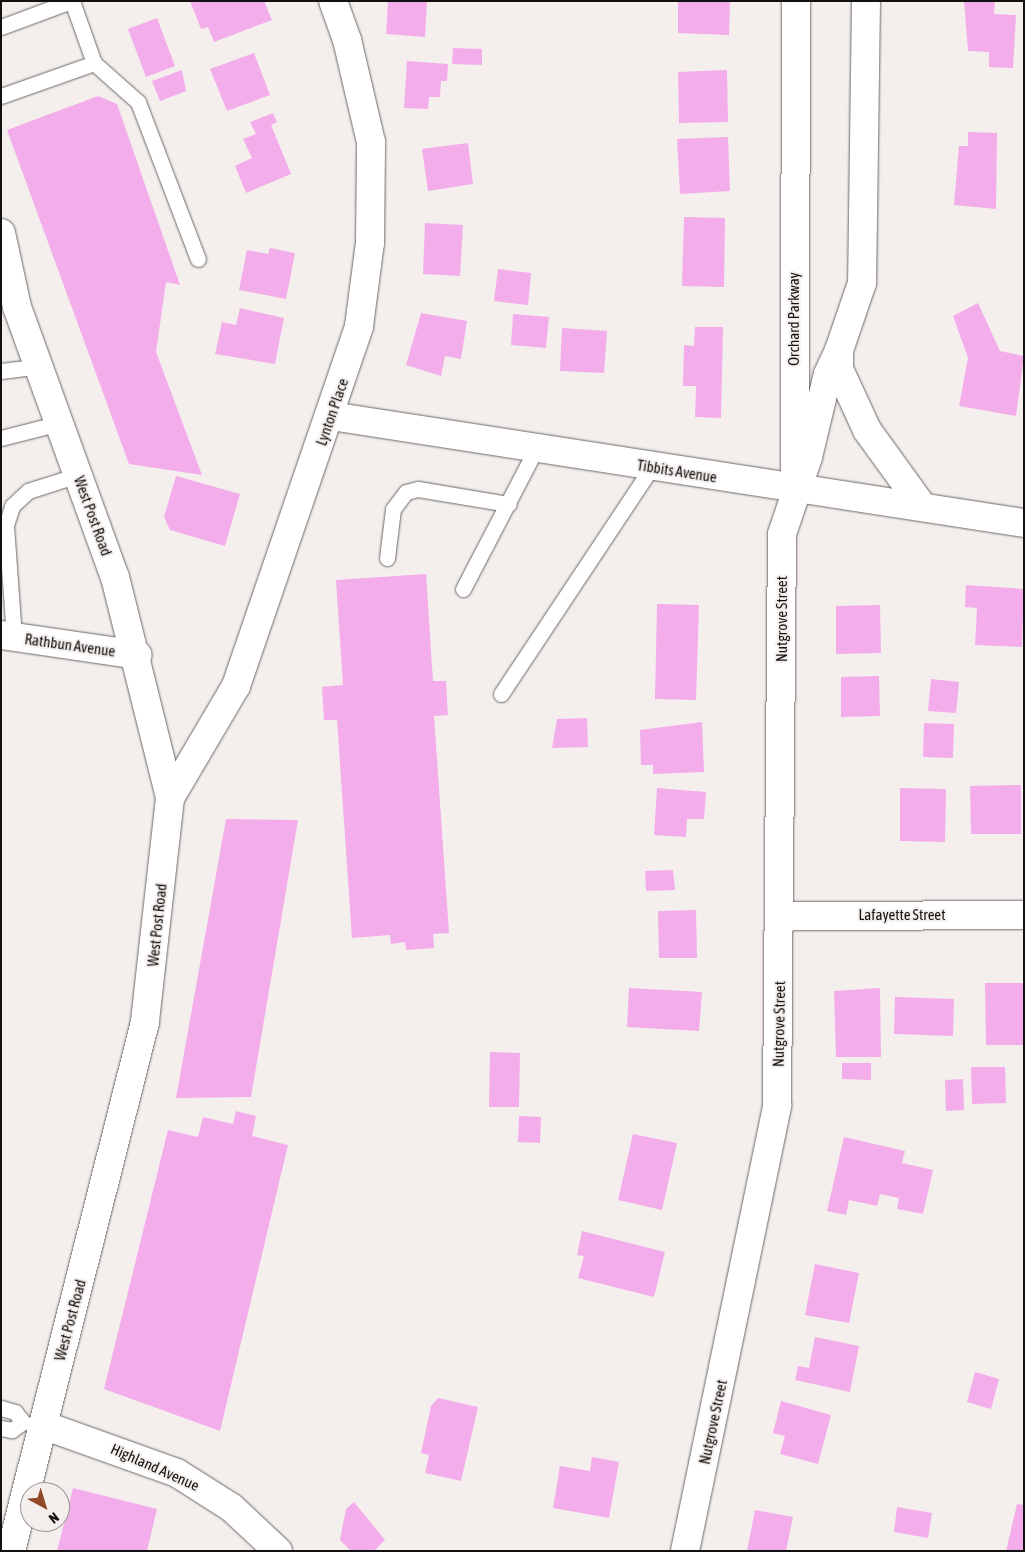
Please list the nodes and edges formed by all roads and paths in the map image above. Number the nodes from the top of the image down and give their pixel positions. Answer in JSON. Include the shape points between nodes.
{"nodes":[{"id":1,"x":72,"y":1,"type":"edge"},
{"id":2,"x":333,"y":1,"type":"edge"},
{"id":3,"x":796,"y":1,"type":"edge"},
{"id":4,"x":866,"y":1,"type":"edge"},
{"id":5,"x":1,"y":27,"type":"edge"},
{"id":6,"x":94,"y":63,"type":"junction"},
{"id":7,"x":1,"y":96,"type":"edge"},
{"id":8,"x":1,"y":234,"type":"edge"},
{"id":9,"x":198,"y":259,"type":"dead end"},
{"id":10,"x":1,"y":277,"type":"edge"},
{"id":11,"x":17,"y":307,"type":"junction"},
{"id":12,"x":839,"y":350,"type":"junction"},
{"id":13,"x":39,"y":366,"type":"junction"},
{"id":14,"x":1,"y":371,"type":"edge"},
{"id":15,"x":331,"y":416,"type":"junction"},
{"id":16,"x":60,"y":424,"type":"junction"},
{"id":17,"x":1,"y":438,"type":"edge"},
{"id":18,"x":536,"y":449,"type":"junction"},
{"id":19,"x":652,"y":467,"type":"junction"},
{"id":20,"x":78,"y":475,"type":"junction"},
{"id":21,"x":797,"y":490,"type":"junction"},
{"id":22,"x":509,"y":504,"type":"junction"},
{"id":23,"x":922,"y":506,"type":"junction"},
{"id":24,"x":1024,"y":522,"type":"edge"},
{"id":25,"x":387,"y":558,"type":"dead end"},
{"id":26,"x":463,"y":589,"type":"dead end"},
{"id":27,"x":8,"y":636,"type":"edge"},
{"id":28,"x":138,"y":655,"type":"junction"},
{"id":29,"x":502,"y":694,"type":"dead end"},
{"id":30,"x":170,"y":798,"type":"junction"},
{"id":31,"x":1024,"y":915,"type":"edge"},
{"id":32,"x":781,"y":916,"type":"junction"},
{"id":33,"x":1,"y":1408,"type":"edge"},
{"id":34,"x":33,"y":1424,"type":"junction"},
{"id":35,"x":1,"y":1428,"type":"edge"},
{"id":36,"x":11,"y":1551,"type":"edge"},
{"id":37,"x":278,"y":1551,"type":"edge"},
{"id":38,"x":685,"y":1551,"type":"edge"}],
"edges":[{"from":1,"to":5,"type":"lane"},
{"from":1,"to":6,"type":"lane"},
{"from":2,"to":15,"type":"street","name":"Lynton Place","via":[[363,100],[371,142],[371,188],[366,288]]},
{"from":3,"to":21,"type":"street","name":"Orchard Parkway"},
{"from":4,"to":12,"type":"street","via":[[862,283]]},
{"from":6,"to":7,"type":"lane"},
{"from":6,"to":9,"type":"lane","via":[[138,102]]},
{"from":8,"to":11,"type":"street","name":"West Post Road"},
{"from":10,"to":11,"type":"street","name":"West Post Road"},
{"from":11,"to":13,"type":"street","name":"West Post Road"},
{"from":12,"to":21,"type":"street","via":[[820,397]]},
{"from":12,"to":23,"type":"street","via":[[847,395],[882,455]]},
{"from":13,"to":14,"type":"lane"},
{"from":13,"to":16,"type":"street","name":"West Post Road"},
{"from":15,"to":18,"type":"street","name":"Tibbits Avenue"},
{"from":15,"to":30,"type":"street","name":"Lynton Place","via":[[236,686]]},
{"from":16,"to":17,"type":"lane"},
{"from":16,"to":20,"type":"street","name":"West Post Road"},
{"from":18,"to":19,"type":"street","name":"Tibbits Avenue"},
{"from":18,"to":22,"type":"lane"},
{"from":19,"to":21,"type":"street","name":"Tibbits Avenue"},
{"from":19,"to":29,"type":"lane"},
{"from":20,"to":27,"type":"lane","via":[[28,491],[12,506],[6,525]]},
{"from":20,"to":28,"type":"street","name":"West Post Road"},
{"from":21,"to":23,"type":"street","name":"Tibbits Avenue"},
{"from":21,"to":32,"type":"street","name":"Nutgrove Street","via":[[782,534]]},
{"from":22,"to":25,"type":"lane","via":[[418,489],[406,492],[393,509]]},
{"from":22,"to":26,"type":"lane"},
{"from":23,"to":24,"type":"street","name":"Tibbits Avenue"},
{"from":27,"to":28,"type":"street","name":"Rathbun Avenue"},
{"from":28,"to":30,"type":"street","name":"West Post Road"},
{"from":30,"to":34,"type":"street","name":"West Post Road","via":[[145,1022]]},
{"from":31,"to":32,"type":"street","name":"Lafayette Street"},
{"from":32,"to":38,"type":"street","name":"Nutgrove Street","via":[[777,1105]]},
{"from":33,"to":34,"type":"lane","via":[[15,1412]]},
{"from":34,"to":35,"type":"lane","via":[[12,1430]]},
{"from":34,"to":36,"type":"street","name":"West Post Road"},
{"from":34,"to":37,"type":"street","name":"Highland Avenue","via":[[176,1473],[232,1508]]}]}
